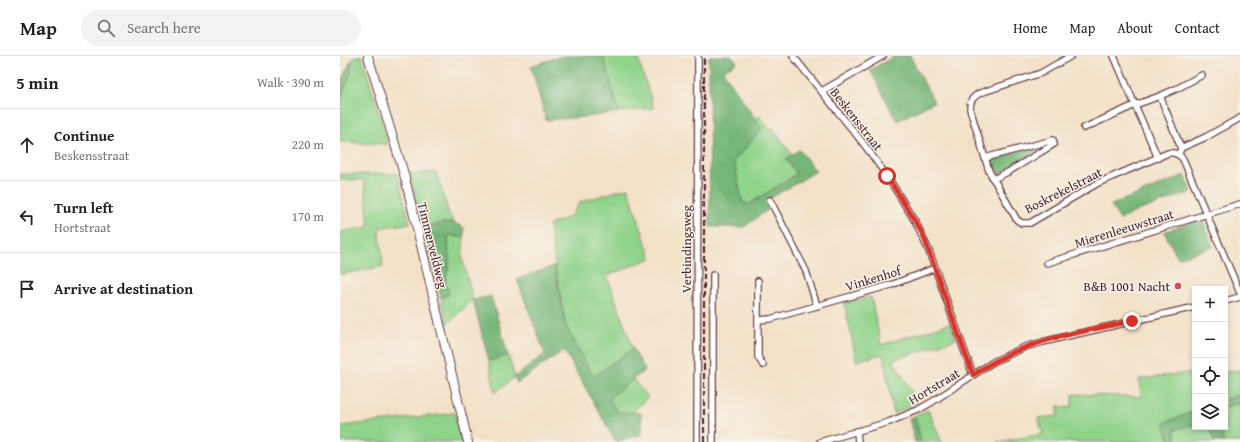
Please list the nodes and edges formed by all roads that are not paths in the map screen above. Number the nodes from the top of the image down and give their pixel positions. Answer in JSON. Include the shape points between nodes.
{"nodes":[{"id":1,"x":368,"y":56,"type":"edge"},
{"id":2,"x":698,"y":56,"type":"edge"},
{"id":3,"x":793,"y":56,"type":"edge"},
{"id":4,"x":883,"y":56,"type":"edge"},
{"id":5,"x":1071,"y":56,"type":"edge"},
{"id":6,"x":1114,"y":56,"type":"edge"},
{"id":7,"x":1202,"y":75,"type":"dead end"},
{"id":8,"x":822,"y":91,"type":"junction"},
{"id":9,"x":1160,"y":96,"type":"junction"},
{"id":10,"x":1135,"y":105,"type":"junction"},
{"id":11,"x":1240,"y":118,"type":"edge"},
{"id":12,"x":1084,"y":128,"type":"dead end"},
{"id":13,"x":1181,"y":148,"type":"junction"},
{"id":14,"x":1179,"y":154,"type":"junction"},
{"id":15,"x":985,"y":158,"type":"junction"},
{"id":16,"x":1158,"y":158,"type":"junction"},
{"id":17,"x":994,"y":179,"type":"junction"},
{"id":18,"x":770,"y":200,"type":"dead end"},
{"id":19,"x":1240,"y":204,"type":"edge"},
{"id":20,"x":1207,"y":215,"type":"junction"},
{"id":21,"x":1047,"y":263,"type":"dead end"},
{"id":22,"x":935,"y":268,"type":"junction"},
{"id":23,"x":713,"y":275,"type":"dead end"},
{"id":24,"x":758,"y":281,"type":"dead end"},
{"id":25,"x":1240,"y":293,"type":"edge"},
{"id":26,"x":1240,"y":297,"type":"edge"},
{"id":27,"x":1228,"y":300,"type":"edge"},
{"id":28,"x":817,"y":306,"type":"junction"},
{"id":29,"x":1192,"y":308,"type":"edge"},
{"id":30,"x":758,"y":320,"type":"junction"},
{"id":31,"x":762,"y":364,"type":"dead end"},
{"id":32,"x":716,"y":374,"type":"dead end"},
{"id":33,"x":973,"y":375,"type":"junction"},
{"id":34,"x":857,"y":431,"type":"junction"},
{"id":35,"x":468,"y":442,"type":"edge"},
{"id":36,"x":696,"y":442,"type":"edge"},
{"id":37,"x":713,"y":442,"type":"edge"},
{"id":38,"x":716,"y":442,"type":"edge"},
{"id":39,"x":820,"y":442,"type":"edge"},
{"id":40,"x":858,"y":442,"type":"edge"}],
"edges":[{"from":1,"to":35,"type":"street","name":"Timmerveldweg","via":[[404,174]]},
{"from":2,"to":36,"type":"street","name":"Verbindingsweg"},
{"from":3,"to":8,"type":"street","name":"Beskensstraat"},
{"from":4,"to":8,"type":"street"},
{"from":5,"to":15,"type":"street","name":"Boskrekelstraat","via":[[1041,73],[973,97],[970,109]]},
{"from":6,"to":10,"type":"street"},
{"from":7,"to":9,"type":"street"},
{"from":8,"to":22,"type":"street","name":"Beskensstraat","via":[[887,176],[923,235]]},
{"from":9,"to":10,"type":"street"},
{"from":9,"to":13,"type":"street"},
{"from":10,"to":12,"type":"street"},
{"from":10,"to":16,"type":"street"},
{"from":11,"to":13,"type":"street"},
{"from":13,"to":14,"type":"street"},
{"from":14,"to":16,"type":"street","name":"Boskrekelstraat","via":[[1168,153]]},
{"from":14,"to":20,"type":"street"},
{"from":15,"to":17,"type":"street","name":"Boskrekelstraat"},
{"from":15,"to":17,"type":"street","via":[[1053,140],[1054,144]]},
{"from":16,"to":17,"type":"street","name":"Boskrekelstraat","via":[[1098,183],[1030,222],[1022,223],[1017,220]]},
{"from":18,"to":28,"type":"street","via":[[806,271]]},
{"from":19,"to":20,"type":"street","name":"Mierenleeuwstraat"},
{"from":20,"to":21,"type":"street","name":"Mierenleeuwstraat"},
{"from":20,"to":25,"type":"street"},
{"from":22,"to":28,"type":"street","name":"Vinkenhof","via":[[891,285]]},
{"from":22,"to":33,"type":"street","name":"Beskensstraat"},
{"from":23,"to":37,"type":"street"},
{"from":24,"to":30,"type":"street"},
{"from":26,"to":27,"type":"street"},
{"from":28,"to":30,"type":"street","name":"Vinkenhof"},
{"from":29,"to":33,"type":"street","name":"Hortstraat","via":[[1043,342],[993,362]]},
{"from":30,"to":31,"type":"street","via":[[758,357]]},
{"from":32,"to":38,"type":"street"},
{"from":33,"to":34,"type":"street","name":"Hortstraat","via":[[918,410]]},
{"from":34,"to":39,"type":"street","name":"Hortstraat"},
{"from":34,"to":40,"type":"street"}]}
